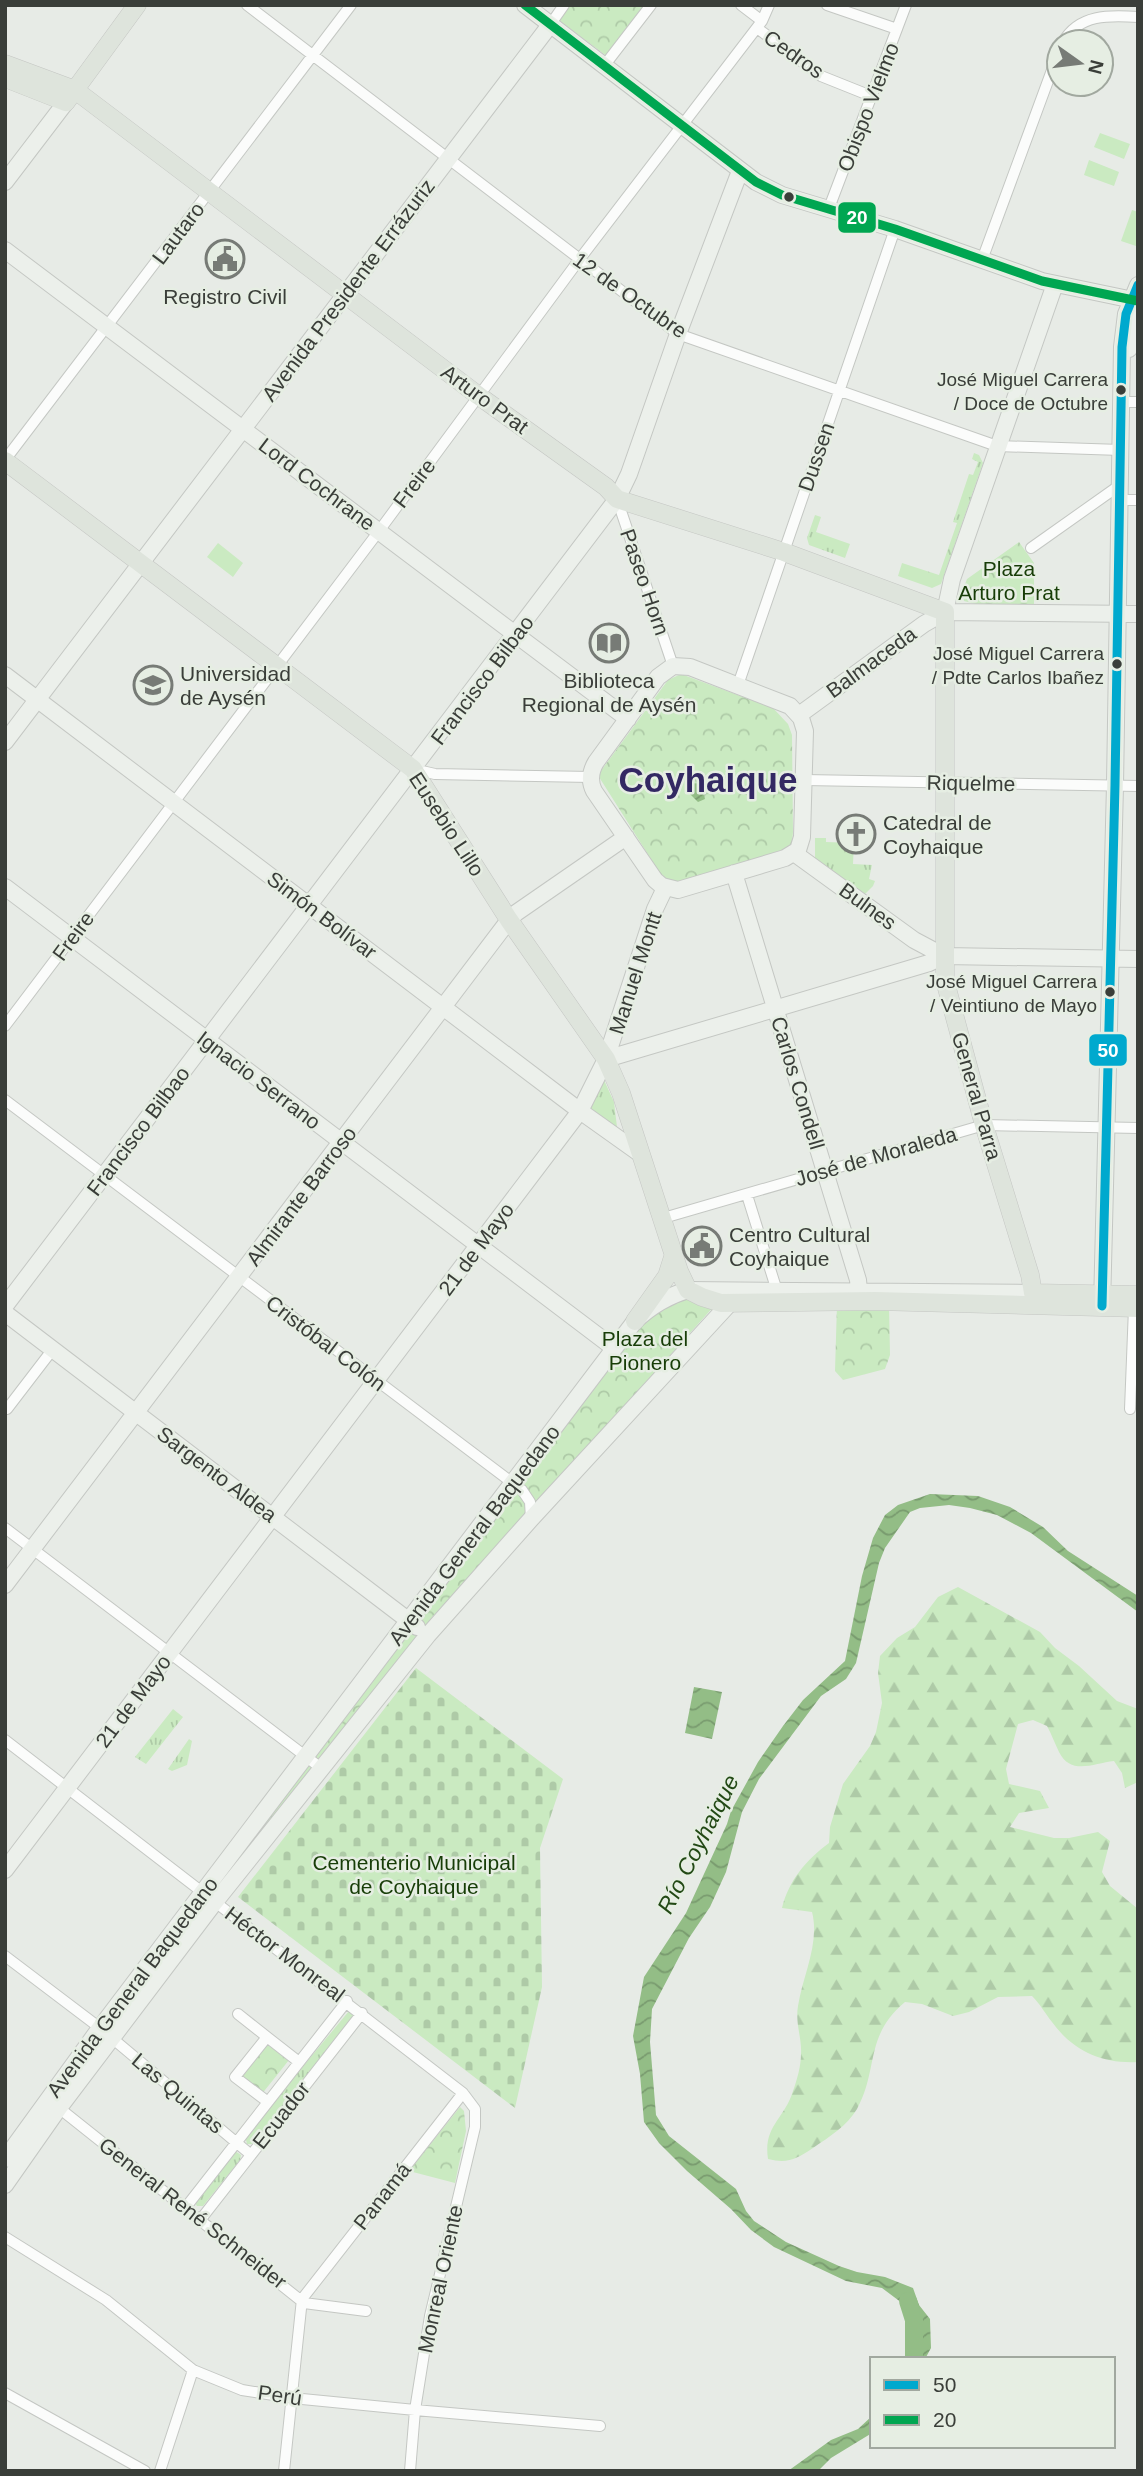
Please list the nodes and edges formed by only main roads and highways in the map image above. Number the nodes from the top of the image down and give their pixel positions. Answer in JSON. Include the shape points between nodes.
{"nodes":[{"id":1,"x":137,"y":5,"type":"edge"},
{"id":2,"x":5,"y":64,"type":"edge"},
{"id":3,"x":5,"y":78,"type":"edge"},
{"id":4,"x":70,"y":96,"type":"junction"},
{"id":5,"x":5,"y":461,"type":"edge"},
{"id":6,"x":945,"y":612,"type":"joint"},
{"id":7,"x":673,"y":1257,"type":"junction"},
{"id":8,"x":1027,"y":1299,"type":"junction"},
{"id":9,"x":731,"y":1303,"type":"joint"},
{"id":10,"x":1136,"y":1303,"type":"edge"},
{"id":11,"x":635,"y":1321,"type":"road end"}],
"edges":[{"from":1,"to":4,"type":"main road"},
{"from":2,"to":4,"type":"main road"},
{"from":3,"to":4,"type":"main road"},
{"from":4,"to":6,"type":"main road","name":"Arturo Prat","via":[[210,191],[617,499],[783,552]]},
{"from":5,"to":7,"type":"main road","name":"Eusebio Lillo","via":[[413,769],[509,920],[606,1059]]},
{"from":6,"to":8,"type":"main road","name":"General Parra","via":[[947,989],[1030,1275]]},
{"from":7,"to":9,"type":"main road","name":"Eusebio Lillo","via":[[688,1290]]},
{"from":7,"to":11,"type":"main road","via":[[667,1276]]},
{"from":8,"to":9,"type":"main road","name":"Avenida General Baquedano","via":[[860,1297]]},
{"from":8,"to":10,"type":"main road","name":"Avenida General Baquedano"}]}
